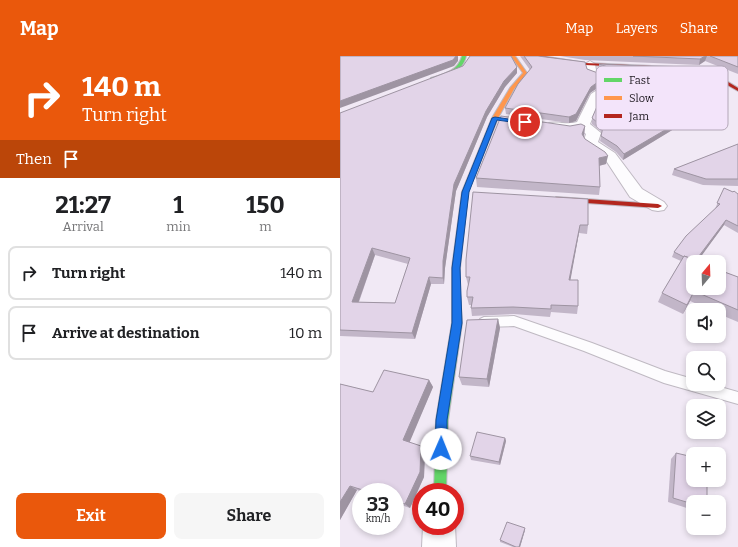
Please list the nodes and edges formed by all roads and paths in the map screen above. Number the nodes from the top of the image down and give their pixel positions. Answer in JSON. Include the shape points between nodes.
{"nodes":[{"id":1,"x":464,"y":56,"type":"edge"},
{"id":2,"x":513,"y":56,"type":"edge"},
{"id":3,"x":534,"y":56,"type":"edge"},
{"id":4,"x":590,"y":64,"type":"junction"},
{"id":5,"x":632,"y":66,"type":"edge"},
{"id":6,"x":596,"y":74,"type":"edge"},
{"id":7,"x":425,"y":82,"type":"edge"},
{"id":8,"x":728,"y":84,"type":"edge"},
{"id":9,"x":738,"y":90,"type":"edge"},
{"id":10,"x":596,"y":96,"type":"edge"},
{"id":11,"x":495,"y":118,"type":"junction"},
{"id":12,"x":510,"y":120,"type":"edge"},
{"id":13,"x":540,"y":125,"type":"edge"},
{"id":14,"x":583,"y":125,"type":"junction"},
{"id":15,"x":550,"y":198,"type":"edge"},
{"id":16,"x":658,"y":206,"type":"joint"},
{"id":17,"x":457,"y":323,"type":"junction"},
{"id":18,"x":738,"y":398,"type":"edge"},
{"id":19,"x":440,"y":483,"type":"edge"},
{"id":20,"x":440,"y":535,"type":"edge"},
{"id":21,"x":439,"y":547,"type":"edge"}],
"edges":[{"from":1,"to":7,"type":"street","via":[[464,62],[459,69]]},
{"from":2,"to":11,"type":"street","via":[[524,73]]},
{"from":3,"to":4,"type":"street"},
{"from":4,"to":5,"type":"street"},
{"from":4,"to":6,"type":"street","via":[[591,72]]},
{"from":8,"to":9,"type":"street"},
{"from":10,"to":14,"type":"street"},
{"from":11,"to":12,"type":"street"},
{"from":11,"to":17,"type":"street","via":[[469,192],[456,268]]},
{"from":13,"to":14,"type":"street","via":[[570,129]]},
{"from":14,"to":16,"type":"street","via":[[594,134],[590,143],[610,156],[636,193]]},
{"from":15,"to":16,"type":"street"},
{"from":17,"to":18,"type":"lane","via":[[514,321],[664,377]]},
{"from":17,"to":19,"type":"street","via":[[442,420]]},
{"from":20,"to":21,"type":"street"}]}
